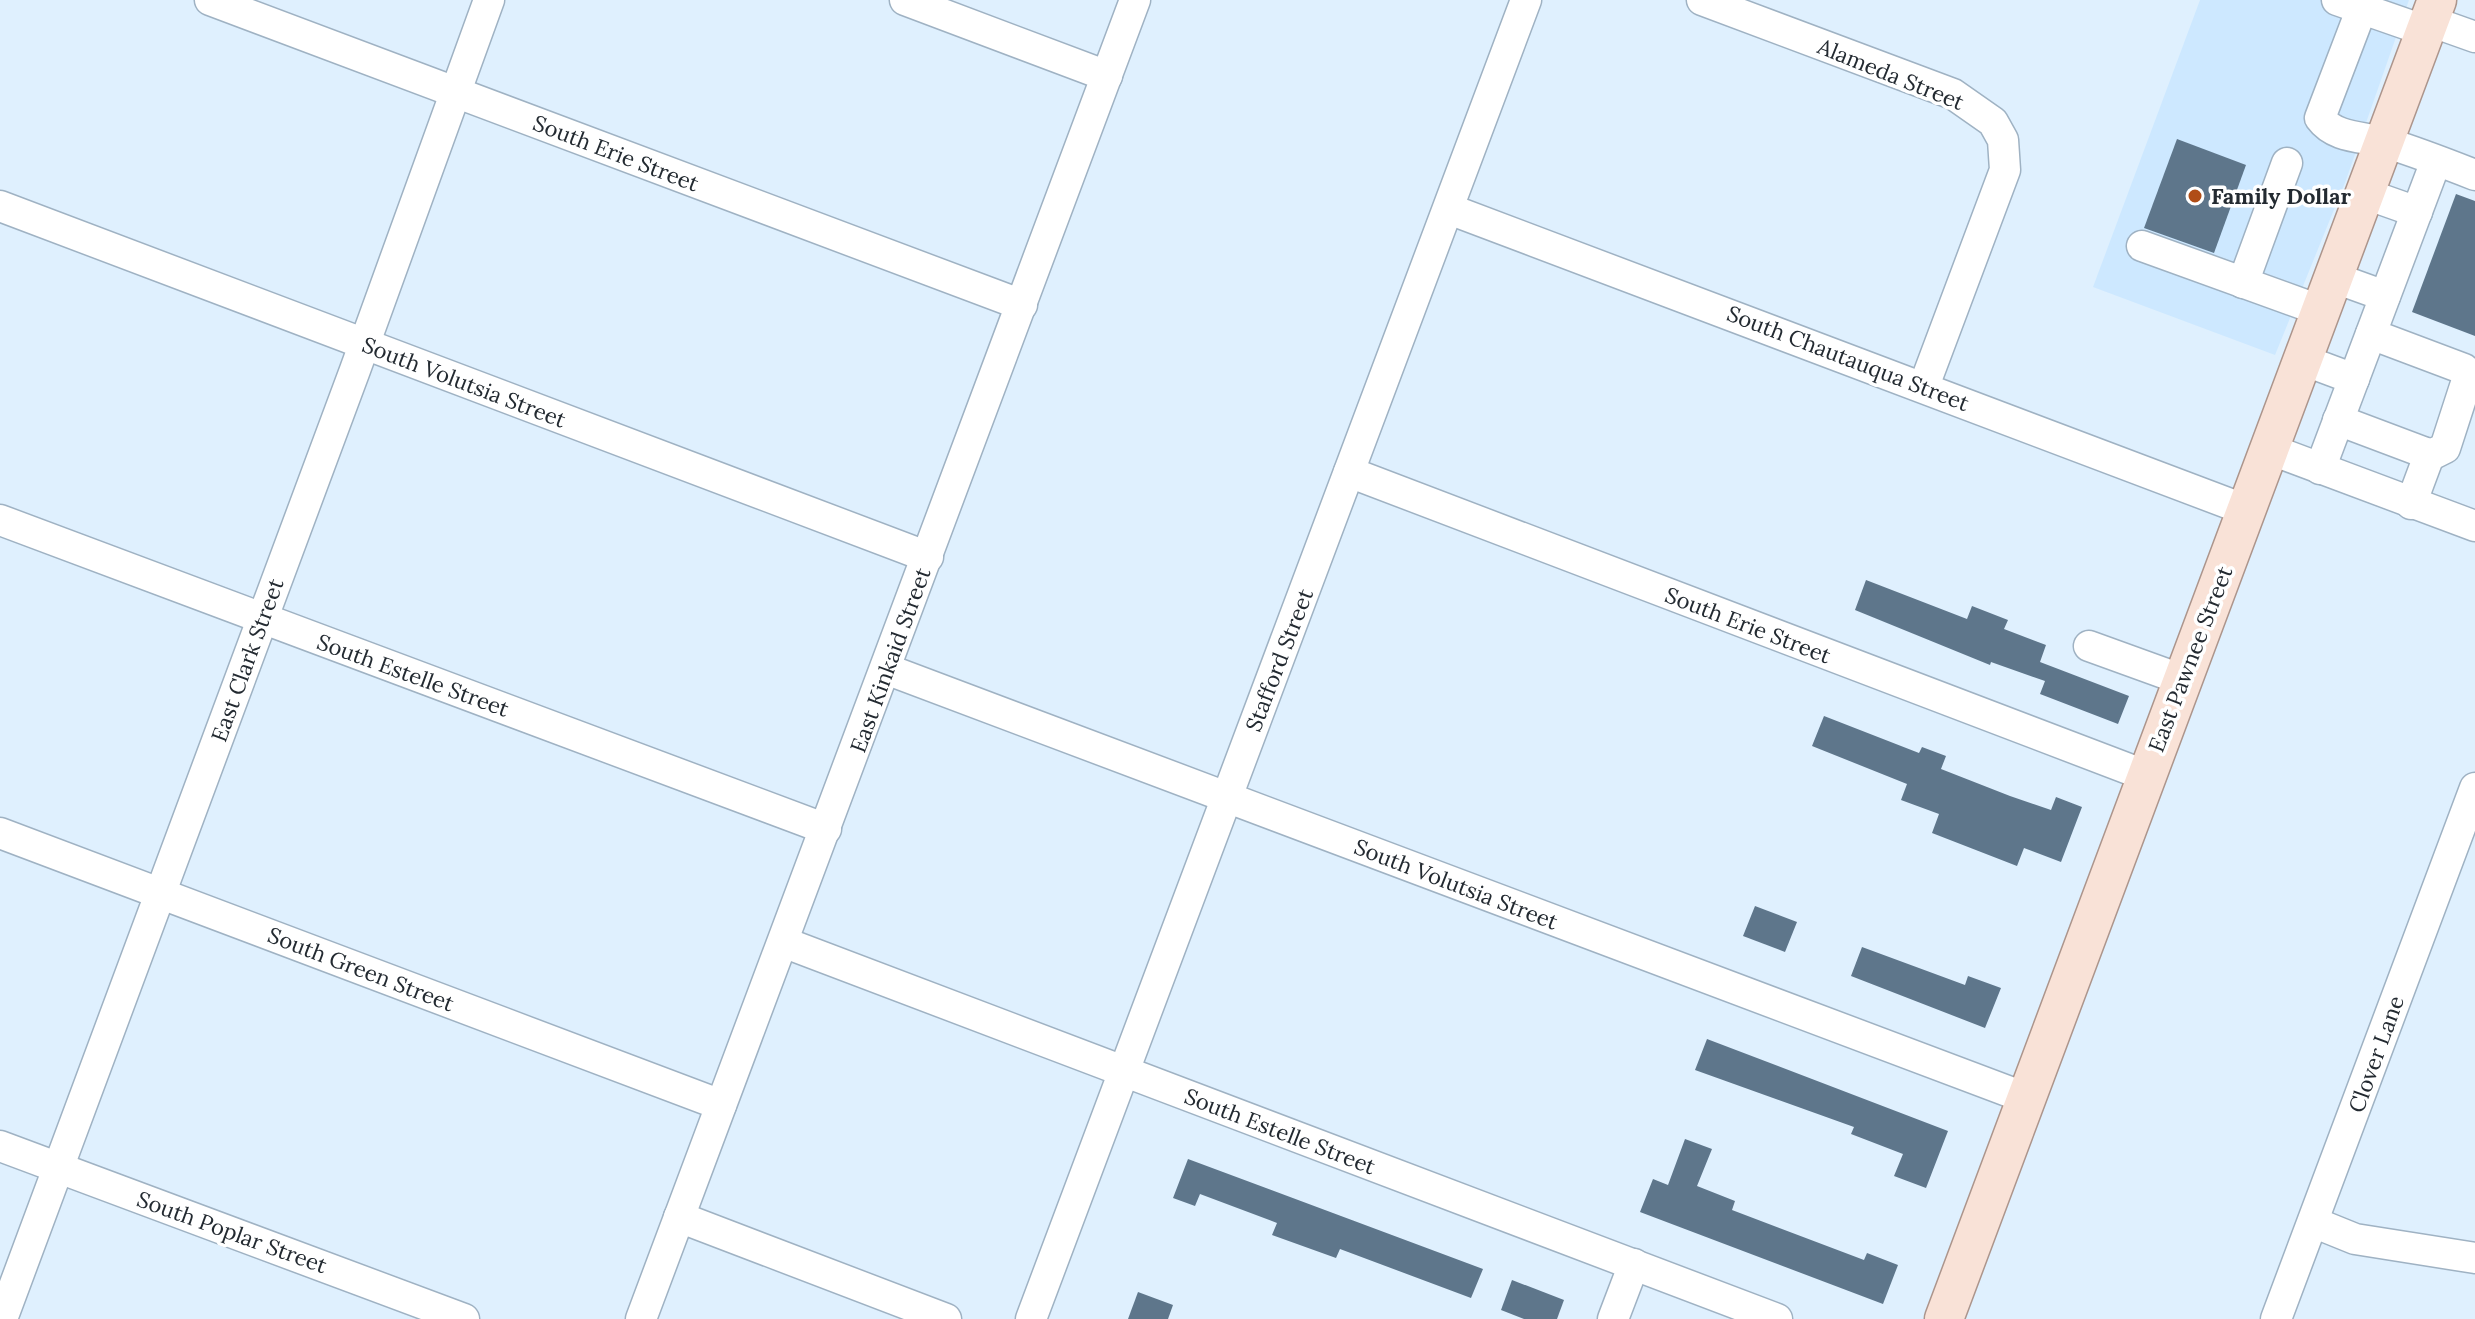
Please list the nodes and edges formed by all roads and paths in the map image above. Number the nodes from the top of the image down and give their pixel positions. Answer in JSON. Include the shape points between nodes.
{"nodes":[{"id":1,"x":210,"y":0,"type":"edge"},
{"id":2,"x":489,"y":0,"type":"edge"},
{"id":3,"x":905,"y":0,"type":"edge"},
{"id":4,"x":1135,"y":0,"type":"edge"},
{"id":5,"x":1526,"y":0,"type":"edge"},
{"id":6,"x":1702,"y":0,"type":"edge"},
{"id":7,"x":2354,"y":3,"type":"edge"},
{"id":8,"x":2431,"y":17,"type":"edge"},
{"id":9,"x":2475,"y":37,"type":"edge"},
{"id":10,"x":1107,"y":76,"type":"junction"},
{"id":11,"x":455,"y":93,"type":"junction"},
{"id":12,"x":2386,"y":142,"type":"junction"},
{"id":13,"x":2436,"y":161,"type":"junction"},
{"id":14,"x":2287,"y":163,"type":"dead end"},
{"id":15,"x":2474,"y":170,"type":"edge"},
{"id":16,"x":2366,"y":194,"type":"junction"},
{"id":17,"x":0,"y":206,"type":"edge"},
{"id":18,"x":1449,"y":209,"type":"junction"},
{"id":19,"x":2417,"y":212,"type":"junction"},
{"id":20,"x":2142,"y":246,"type":"dead end"},
{"id":21,"x":2243,"y":283,"type":"junction"},
{"id":22,"x":2328,"y":294,"type":"junction"},
{"id":23,"x":2385,"y":296,"type":"junction"},
{"id":24,"x":1022,"y":305,"type":"junction"},
{"id":25,"x":2371,"y":334,"type":"junction"},
{"id":26,"x":363,"y":343,"type":"junction"},
{"id":27,"x":2303,"y":360,"type":"junction"},
{"id":28,"x":2354,"y":379,"type":"junction"},
{"id":29,"x":1924,"y":386,"type":"junction"},
{"id":30,"x":2338,"y":420,"type":"junction"},
{"id":31,"x":2269,"y":449,"type":"junction"},
{"id":32,"x":2426,"y":453,"type":"junction"},
{"id":33,"x":2320,"y":469,"type":"junction"},
{"id":34,"x":1349,"y":472,"type":"junction"},
{"id":35,"x":2411,"y":504,"type":"junction"},
{"id":36,"x":2246,"y":510,"type":"junction"},
{"id":37,"x":0,"y":520,"type":"edge"},
{"id":38,"x":2475,"y":526,"type":"edge"},
{"id":39,"x":928,"y":557,"type":"junction"},
{"id":40,"x":262,"y":620,"type":"junction"},
{"id":41,"x":2089,"y":646,"type":"dead end"},
{"id":42,"x":886,"y":669,"type":"junction"},
{"id":43,"x":2183,"y":680,"type":"junction"},
{"id":44,"x":2147,"y":776,"type":"junction"},
{"id":45,"x":2475,"y":788,"type":"edge"},
{"id":46,"x":1227,"y":798,"type":"junction"},
{"id":47,"x":826,"y":829,"type":"junction"},
{"id":48,"x":0,"y":833,"type":"edge"},
{"id":49,"x":160,"y":893,"type":"junction"},
{"id":50,"x":783,"y":942,"type":"junction"},
{"id":51,"x":1124,"y":1072,"type":"junction"},
{"id":52,"x":2026,"y":1098,"type":"junction"},
{"id":53,"x":721,"y":1105,"type":"junction"},
{"id":54,"x":0,"y":1146,"type":"edge"},
{"id":55,"x":58,"y":1167,"type":"junction"},
{"id":56,"x":679,"y":1217,"type":"junction"},
{"id":57,"x":2313,"y":1222,"type":"junction"},
{"id":58,"x":2475,"y":1258,"type":"edge"},
{"id":59,"x":1634,"y":1264,"type":"junction"},
{"id":60,"x":2,"y":1319,"type":"edge"},
{"id":61,"x":464,"y":1319,"type":"edge"},
{"id":62,"x":641,"y":1319,"type":"edge"},
{"id":63,"x":946,"y":1319,"type":"edge"},
{"id":64,"x":1031,"y":1319,"type":"edge"},
{"id":65,"x":1613,"y":1319,"type":"edge"},
{"id":66,"x":1777,"y":1319,"type":"edge"},
{"id":67,"x":1944,"y":1319,"type":"edge"},
{"id":68,"x":2276,"y":1319,"type":"edge"}],
"edges":[{"from":1,"to":11,"type":"street","name":"South Erie Street"},
{"from":2,"to":11,"type":"street","name":"East Clark Street"},
{"from":3,"to":10,"type":"street"},
{"from":4,"to":10,"type":"street","name":"East Kinkaid Street"},
{"from":5,"to":18,"type":"street","name":"Stafford Street"},
{"from":6,"to":29,"type":"street","name":"Alameda Street","via":[[1953,94],[1993,122],[2003,140],[2005,170]]},
{"from":7,"to":8,"type":"street"},
{"from":7,"to":12,"type":"street","via":[[2320,118],[2339,132]]},
{"from":8,"to":9,"type":"street"},
{"from":8,"to":12,"type":"main road","name":"East Pawnee Street"},
{"from":10,"to":24,"type":"street","name":"East Kinkaid Street"},
{"from":11,"to":24,"type":"street","name":"South Erie Street"},
{"from":11,"to":26,"type":"street","name":"East Clark Street"},
{"from":12,"to":13,"type":"street"},
{"from":12,"to":16,"type":"main road","name":"East Pawnee Street"},
{"from":13,"to":15,"type":"street"},
{"from":13,"to":19,"type":"street"},
{"from":14,"to":21,"type":"street"},
{"from":16,"to":19,"type":"street"},
{"from":16,"to":22,"type":"main road","name":"East Pawnee Street"},
{"from":17,"to":26,"type":"street","name":"South Volutsia Street"},
{"from":18,"to":29,"type":"street","name":"South Chautauqua Street"},
{"from":18,"to":34,"type":"street","name":"Stafford Street"},
{"from":19,"to":23,"type":"street"},
{"from":20,"to":21,"type":"street"},
{"from":21,"to":22,"type":"street"},
{"from":22,"to":23,"type":"street"},
{"from":22,"to":27,"type":"main road","name":"East Pawnee Street"},
{"from":23,"to":25,"type":"street"},
{"from":24,"to":39,"type":"street","name":"East Kinkaid Street"},
{"from":25,"to":28,"type":"street"},
{"from":25,"to":32,"type":"street","via":[[2469,374],[2445,448],[2439,454]]},
{"from":26,"to":39,"type":"street","name":"South Volutsia Street"},
{"from":26,"to":40,"type":"street","name":"East Clark Street"},
{"from":27,"to":28,"type":"street"},
{"from":27,"to":31,"type":"main road","name":"East Pawnee Street"},
{"from":28,"to":30,"type":"street"},
{"from":29,"to":36,"type":"street","name":"South Chautauqua Street"},
{"from":30,"to":32,"type":"street"},
{"from":30,"to":33,"type":"street"},
{"from":31,"to":33,"type":"street"},
{"from":31,"to":36,"type":"main road","name":"East Pawnee Street"},
{"from":32,"to":35,"type":"street"},
{"from":33,"to":35,"type":"street"},
{"from":34,"to":44,"type":"street","name":"South Erie Street"},
{"from":34,"to":46,"type":"street","name":"Stafford Street"},
{"from":35,"to":38,"type":"street"},
{"from":36,"to":43,"type":"main road","name":"East Pawnee Street"},
{"from":37,"to":40,"type":"street","name":"South Estelle Street"},
{"from":39,"to":42,"type":"street","name":"East Kinkaid Street"},
{"from":40,"to":47,"type":"street","name":"South Estelle Street"},
{"from":40,"to":49,"type":"street","name":"East Clark Street"},
{"from":41,"to":43,"type":"street"},
{"from":42,"to":46,"type":"street","name":"South Volutsia Street"},
{"from":42,"to":47,"type":"street","name":"East Kinkaid Street"},
{"from":43,"to":44,"type":"main road","name":"East Pawnee Street"},
{"from":44,"to":52,"type":"main road","name":"East Pawnee Street"},
{"from":45,"to":57,"type":"street","name":"Clover Lane"},
{"from":46,"to":51,"type":"street","name":"Stafford Street"},
{"from":46,"to":52,"type":"street","name":"South Volutsia Street"},
{"from":47,"to":50,"type":"street","name":"East Kinkaid Street"},
{"from":48,"to":49,"type":"street","name":"South Green Street"},
{"from":49,"to":53,"type":"street","name":"South Green Street"},
{"from":49,"to":55,"type":"street","name":"East Clark Street"},
{"from":50,"to":51,"type":"street","name":"South Estelle Street"},
{"from":50,"to":53,"type":"street","name":"East Kinkaid Street"},
{"from":51,"to":59,"type":"street","name":"South Estelle Street"},
{"from":51,"to":64,"type":"street","name":"Stafford Street"},
{"from":52,"to":67,"type":"main road","name":"East Pawnee Street"},
{"from":53,"to":56,"type":"street","name":"East Kinkaid Street"},
{"from":54,"to":55,"type":"street","name":"South Poplar Street"},
{"from":55,"to":60,"type":"street","name":"East Clark Street"},
{"from":55,"to":61,"type":"street","name":"South Poplar Street"},
{"from":56,"to":62,"type":"street","name":"East Kinkaid Street"},
{"from":56,"to":63,"type":"street"},
{"from":57,"to":58,"type":"street","via":[[2355,1239]]},
{"from":57,"to":68,"type":"street","name":"Clover Lane"},
{"from":59,"to":65,"type":"street"},
{"from":59,"to":66,"type":"street","name":"South Estelle Street"}]}
